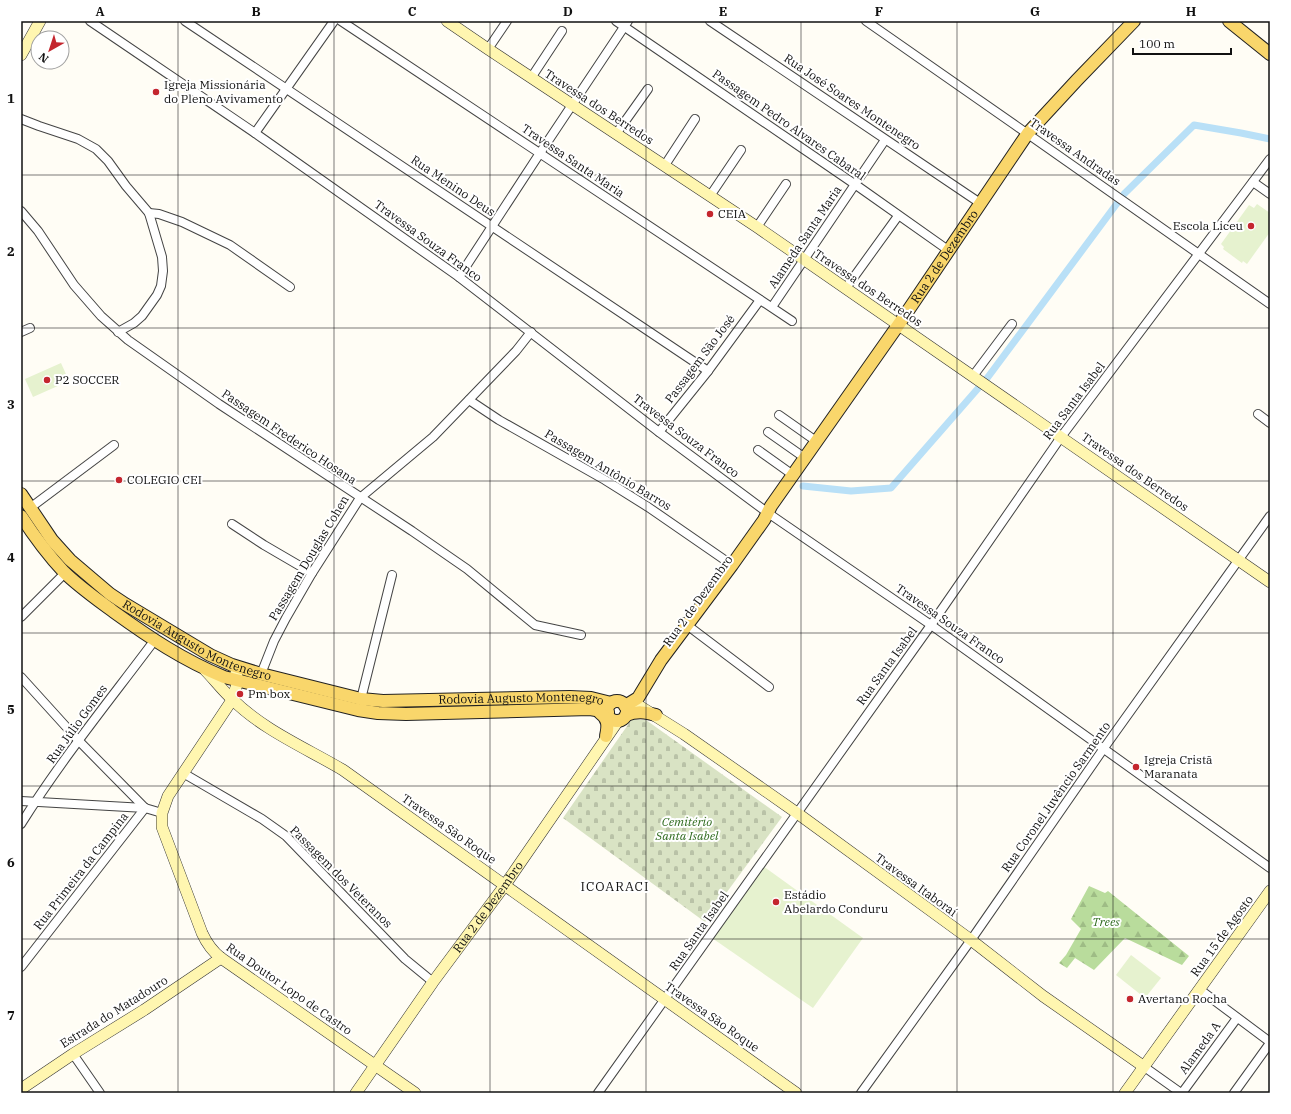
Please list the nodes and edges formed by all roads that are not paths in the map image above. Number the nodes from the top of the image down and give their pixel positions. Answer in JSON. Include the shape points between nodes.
{"nodes":[{"id":1,"x":40,"y":21,"type":"edge"},
{"id":2,"x":90,"y":21,"type":"edge"},
{"id":3,"x":185,"y":21,"type":"edge"},
{"id":4,"x":334,"y":21,"type":"edge"},
{"id":5,"x":341,"y":21,"type":"edge"},
{"id":6,"x":448,"y":21,"type":"edge"},
{"id":7,"x":507,"y":21,"type":"edge"},
{"id":8,"x":616,"y":21,"type":"edge"},
{"id":9,"x":710,"y":21,"type":"edge"},
{"id":10,"x":866,"y":21,"type":"edge"},
{"id":11,"x":1132,"y":22,"type":"edge"},
{"id":12,"x":1236,"y":23,"type":"edge"},
{"id":13,"x":627,"y":24,"type":"edge"},
{"id":14,"x":562,"y":31,"type":"dead end"},
{"id":15,"x":488,"y":49,"type":"junction"},
{"id":16,"x":1270,"y":54,"type":"edge"},
{"id":17,"x":21,"y":55,"type":"edge"},
{"id":18,"x":531,"y":78,"type":"junction"},
{"id":19,"x":287,"y":89,"type":"junction"},
{"id":20,"x":648,"y":89,"type":"dead end"},
{"id":21,"x":572,"y":105,"type":"junction"},
{"id":22,"x":21,"y":119,"type":"edge"},
{"id":23,"x":695,"y":119,"type":"dead end"},
{"id":24,"x":255,"y":133,"type":"junction"},
{"id":25,"x":1028,"y":133,"type":"junction"},
{"id":26,"x":616,"y":134,"type":"junction"},
{"id":27,"x":885,"y":140,"type":"junction"},
{"id":28,"x":741,"y":150,"type":"dead end"},
{"id":29,"x":540,"y":153,"type":"junction"},
{"id":30,"x":1270,"y":160,"type":"edge"},
{"id":31,"x":665,"y":165,"type":"junction"},
{"id":32,"x":1253,"y":182,"type":"junction"},
{"id":33,"x":786,"y":184,"type":"dead end"},
{"id":34,"x":856,"y":185,"type":"junction"},
{"id":35,"x":1270,"y":194,"type":"edge"},
{"id":36,"x":710,"y":196,"type":"junction"},
{"id":37,"x":980,"y":203,"type":"junction"},
{"id":38,"x":21,"y":211,"type":"edge"},
{"id":39,"x":149,"y":213,"type":"junction"},
{"id":40,"x":898,"y":216,"type":"junction"},
{"id":41,"x":492,"y":226,"type":"junction"},
{"id":42,"x":757,"y":227,"type":"junction"},
{"id":43,"x":948,"y":250,"type":"junction"},
{"id":44,"x":1200,"y":254,"type":"junction"},
{"id":45,"x":804,"y":260,"type":"junction"},
{"id":46,"x":459,"y":277,"type":"junction"},
{"id":47,"x":290,"y":288,"type":"dead end"},
{"id":48,"x":846,"y":288,"type":"junction"},
{"id":49,"x":760,"y":300,"type":"junction"},
{"id":50,"x":1270,"y":304,"type":"edge"},
{"id":51,"x":772,"y":307,"type":"junction"},
{"id":52,"x":792,"y":321,"type":"dead end"},
{"id":53,"x":898,"y":324,"type":"junction"},
{"id":54,"x":1012,"y":324,"type":"dead end"},
{"id":55,"x":30,"y":328,"type":"dead end"},
{"id":56,"x":21,"y":332,"type":"edge"},
{"id":57,"x":118,"y":332,"type":"junction"},
{"id":58,"x":531,"y":332,"type":"junction"},
{"id":59,"x":708,"y":371,"type":"junction"},
{"id":60,"x":973,"y":376,"type":"junction"},
{"id":61,"x":469,"y":400,"type":"junction"},
{"id":62,"x":1258,"y":414,"type":"dead end"},
{"id":63,"x":779,"y":415,"type":"dead end"},
{"id":64,"x":1270,"y":423,"type":"edge"},
{"id":65,"x":659,"y":432,"type":"junction"},
{"id":66,"x":768,"y":432,"type":"dead end"},
{"id":67,"x":1061,"y":437,"type":"junction"},
{"id":68,"x":816,"y":441,"type":"junction"},
{"id":69,"x":114,"y":446,"type":"dead end"},
{"id":70,"x":758,"y":450,"type":"dead end"},
{"id":71,"x":804,"y":458,"type":"junction"},
{"id":72,"x":793,"y":475,"type":"junction"},
{"id":73,"x":21,"y":494,"type":"edge"},
{"id":74,"x":360,"y":498,"type":"junction"},
{"id":75,"x":30,"y":508,"type":"junction"},
{"id":76,"x":768,"y":510,"type":"junction"},
{"id":77,"x":21,"y":516,"type":"edge"},
{"id":78,"x":1270,"y":516,"type":"edge"},
{"id":79,"x":232,"y":524,"type":"dead end"},
{"id":80,"x":1238,"y":560,"type":"junction"},
{"id":81,"x":730,"y":563,"type":"junction"},
{"id":82,"x":65,"y":573,"type":"junction"},
{"id":83,"x":312,"y":573,"type":"junction"},
{"id":84,"x":392,"y":575,"type":"dead end"},
{"id":85,"x":1270,"y":582,"type":"edge"},
{"id":86,"x":97,"y":583,"type":"junction"},
{"id":87,"x":89,"y":593,"type":"junction"},
{"id":88,"x":21,"y":617,"type":"edge"},
{"id":89,"x":684,"y":623,"type":"junction"},
{"id":90,"x":931,"y":625,"type":"junction"},
{"id":91,"x":164,"y":628,"type":"junction"},
{"id":92,"x":581,"y":635,"type":"dead end"},
{"id":93,"x":154,"y":641,"type":"junction"},
{"id":94,"x":232,"y":665,"type":"junction"},
{"id":95,"x":205,"y":670,"type":"junction"},
{"id":96,"x":261,"y":674,"type":"junction"},
{"id":97,"x":21,"y":678,"type":"edge"},
{"id":98,"x":238,"y":681,"type":"junction"},
{"id":99,"x":769,"y":686,"type":"dead end"},
{"id":100,"x":361,"y":699,"type":"junction"},
{"id":101,"x":232,"y":700,"type":"junction"},
{"id":102,"x":609,"y":708,"type":"junction"},
{"id":103,"x":590,"y":709,"type":"junction"},
{"id":104,"x":625,"y":711,"type":"junction"},
{"id":105,"x":656,"y":716,"type":"joint"},
{"id":106,"x":606,"y":736,"type":"junction"},
{"id":107,"x":79,"y":740,"type":"junction"},
{"id":108,"x":1104,"y":748,"type":"junction"},
{"id":109,"x":183,"y":773,"type":"junction"},
{"id":110,"x":21,"y":802,"type":"edge"},
{"id":111,"x":35,"y":802,"type":"junction"},
{"id":112,"x":145,"y":808,"type":"junction"},
{"id":113,"x":162,"y":813,"type":"junction"},
{"id":114,"x":797,"y":814,"type":"junction"},
{"id":115,"x":21,"y":824,"type":"edge"},
{"id":116,"x":1270,"y":868,"type":"edge"},
{"id":117,"x":505,"y":885,"type":"junction"},
{"id":118,"x":1270,"y":891,"type":"edge"},
{"id":119,"x":971,"y":940,"type":"junction"},
{"id":120,"x":221,"y":958,"type":"junction"},
{"id":121,"x":21,"y":967,"type":"edge"},
{"id":122,"x":433,"y":982,"type":"junction"},
{"id":123,"x":1199,"y":989,"type":"junction"},
{"id":124,"x":665,"y":1000,"type":"junction"},
{"id":125,"x":1237,"y":1018,"type":"junction"},
{"id":126,"x":1270,"y":1042,"type":"edge"},
{"id":127,"x":73,"y":1054,"type":"junction"},
{"id":128,"x":376,"y":1065,"type":"junction"},
{"id":129,"x":1143,"y":1066,"type":"junction"},
{"id":130,"x":21,"y":1089,"type":"edge"},
{"id":131,"x":100,"y":1093,"type":"edge"},
{"id":132,"x":356,"y":1093,"type":"edge"},
{"id":133,"x":415,"y":1093,"type":"edge"},
{"id":134,"x":598,"y":1093,"type":"edge"},
{"id":135,"x":796,"y":1093,"type":"edge"},
{"id":136,"x":862,"y":1093,"type":"edge"},
{"id":137,"x":1125,"y":1093,"type":"edge"},
{"id":138,"x":1182,"y":1093,"type":"edge"},
{"id":139,"x":1234,"y":1093,"type":"edge"}],
"edges":[{"from":1,"to":17,"type":"street"},
{"from":2,"to":24,"type":"street","name":"Travessa Souza Franco"},
{"from":3,"to":19,"type":"street","name":"Rua Menino Deus"},
{"from":4,"to":19,"type":"street"},
{"from":5,"to":29,"type":"street","name":"Travessa Santa Maria"},
{"from":6,"to":15,"type":"street","name":"Travessa dos Berredos"},
{"from":7,"to":15,"type":"street"},
{"from":8,"to":13,"type":"street","name":"Passagem Pedro Alvares Cabaral"},
{"from":9,"to":27,"type":"street","name":"Rua José Soares Montenegro"},
{"from":10,"to":25,"type":"street","name":"Travessa Andradas"},
{"from":11,"to":25,"type":"main road","name":"Rua 2 de Dezembro"},
{"from":12,"to":16,"type":"main road"},
{"from":13,"to":21,"type":"street"},
{"from":13,"to":34,"type":"street","name":"Passagem Pedro Alvares Cabaral"},
{"from":14,"to":18,"type":"street"},
{"from":15,"to":18,"type":"street","name":"Travessa dos Berredos"},
{"from":18,"to":21,"type":"street","name":"Travessa dos Berredos"},
{"from":19,"to":24,"type":"street"},
{"from":19,"to":41,"type":"street","name":"Rua Menino Deus"},
{"from":20,"to":26,"type":"street"},
{"from":21,"to":26,"type":"street","name":"Travessa dos Berredos"},
{"from":21,"to":29,"type":"street"},
{"from":22,"to":39,"type":"street","via":[[78,139],[96,149]]},
{"from":23,"to":31,"type":"street"},
{"from":24,"to":46,"type":"street","name":"Travessa Souza Franco"},
{"from":25,"to":37,"type":"main road","name":"Rua 2 de Dezembro"},
{"from":25,"to":44,"type":"street","name":"Travessa Andradas"},
{"from":26,"to":31,"type":"street","name":"Travessa dos Berredos"},
{"from":27,"to":34,"type":"street","name":"Alameda Santa Maria"},
{"from":27,"to":37,"type":"street","name":"Rua José Soares Montenegro"},
{"from":28,"to":36,"type":"street"},
{"from":29,"to":41,"type":"street"},
{"from":29,"to":49,"type":"street","name":"Travessa Santa Maria"},
{"from":30,"to":32,"type":"street","name":"Rua Santa Isabel"},
{"from":31,"to":36,"type":"street","name":"Travessa dos Berredos"},
{"from":32,"to":35,"type":"street"},
{"from":32,"to":44,"type":"street","name":"Rua Santa Isabel"},
{"from":33,"to":42,"type":"street"},
{"from":34,"to":40,"type":"street","name":"Passagem Pedro Alvares Cabaral"},
{"from":34,"to":45,"type":"street","name":"Alameda Santa Maria"},
{"from":36,"to":42,"type":"street","name":"Travessa dos Berredos"},
{"from":37,"to":43,"type":"main road","name":"Rua 2 de Dezembro"},
{"from":38,"to":57,"type":"street","name":"Passagem Frederico Hosana","via":[[38,231],[74,285]]},
{"from":39,"to":47,"type":"street","via":[[182,222],[230,245]]},
{"from":39,"to":57,"type":"street","via":[[162,257],[164,271],[161,286],[142,316],[134,324]]},
{"from":40,"to":43,"type":"street","name":"Passagem Pedro Alvares Cabaral"},
{"from":40,"to":48,"type":"street"},
{"from":41,"to":46,"type":"street"},
{"from":41,"to":59,"type":"street","name":"Rua Menino Deus"},
{"from":42,"to":45,"type":"street","name":"Travessa dos Berredos"},
{"from":43,"to":53,"type":"main road","name":"Rua 2 de Dezembro"},
{"from":44,"to":50,"type":"street","name":"Travessa Andradas"},
{"from":44,"to":67,"type":"street","name":"Rua Santa Isabel"},
{"from":45,"to":48,"type":"street","name":"Travessa dos Berredos"},
{"from":45,"to":51,"type":"street","name":"Alameda Santa Maria"},
{"from":46,"to":58,"type":"street","name":"Travessa Souza Franco"},
{"from":48,"to":53,"type":"street","name":"Travessa dos Berredos"},
{"from":49,"to":51,"type":"street","name":"Travessa Santa Maria"},
{"from":49,"to":59,"type":"street","name":"Passagem São José"},
{"from":51,"to":52,"type":"street","name":"Travessa Santa Maria"},
{"from":53,"to":60,"type":"street","name":"Travessa dos Berredos"},
{"from":53,"to":68,"type":"main road","name":"Rua 2 de Dezembro"},
{"from":54,"to":60,"type":"street"},
{"from":55,"to":56,"type":"street"},
{"from":57,"to":74,"type":"street","name":"Passagem Frederico Hosana","via":[[182,379]]},
{"from":58,"to":61,"type":"street","name":"Passagem Douglas Cohen"},
{"from":58,"to":65,"type":"street","name":"Travessa Souza Franco"},
{"from":59,"to":65,"type":"street","name":"Passagem São José"},
{"from":60,"to":67,"type":"street","name":"Travessa dos Berredos"},
{"from":61,"to":74,"type":"street","name":"Passagem Douglas Cohen","via":[[433,437]]},
{"from":61,"to":81,"type":"street","name":"Passagem Antônio Barros","via":[[499,420],[605,480]]},
{"from":62,"to":64,"type":"street"},
{"from":63,"to":68,"type":"street"},
{"from":65,"to":76,"type":"street","name":"Travessa Souza Franco"},
{"from":66,"to":71,"type":"street"},
{"from":67,"to":80,"type":"street","name":"Travessa dos Berredos"},
{"from":67,"to":90,"type":"street","name":"Rua Santa Isabel"},
{"from":68,"to":71,"type":"main road","name":"Rua 2 de Dezembro"},
{"from":69,"to":75,"type":"street"},
{"from":70,"to":72,"type":"street"},
{"from":71,"to":72,"type":"main road","name":"Rua 2 de Dezembro"},
{"from":72,"to":76,"type":"main road","name":"Rua 2 de Dezembro"},
{"from":73,"to":75,"type":"main road","name":"Rodovia Augusto Montenegro"},
{"from":74,"to":83,"type":"street","name":"Passagem Douglas Cohen"},
{"from":74,"to":92,"type":"street","name":"Passagem Frederico Hosana","via":[[467,570],[535,625]]},
{"from":75,"to":86,"type":"main road","name":"Rodovia Augusto Montenegro","via":[[52,540],[70,560]]},
{"from":76,"to":81,"type":"main road","name":"Rua 2 de Dezembro"},
{"from":76,"to":90,"type":"street","name":"Travessa Souza Franco"},
{"from":77,"to":82,"type":"main road","name":"Rodovia Augusto Montenegro"},
{"from":78,"to":80,"type":"street","name":"Rua Coronel Juvêncio Sarmento"},
{"from":79,"to":83,"type":"street","via":[[264,546]]},
{"from":80,"to":85,"type":"street","name":"Travessa dos Berredos"},
{"from":80,"to":108,"type":"street","name":"Rua Coronel Juvêncio Sarmento"},
{"from":81,"to":89,"type":"main road","name":"Rua 2 de Dezembro"},
{"from":82,"to":87,"type":"main road","name":"Rodovia Augusto Montenegro"},
{"from":82,"to":88,"type":"street"},
{"from":83,"to":96,"type":"street","name":"Passagem Douglas Cohen","via":[[274,641]]},
{"from":84,"to":100,"type":"street"},
{"from":86,"to":87,"type":"main road"},
{"from":86,"to":91,"type":"main road","name":"Rodovia Augusto Montenegro"},
{"from":87,"to":93,"type":"main road","name":"Rodovia Augusto Montenegro"},
{"from":89,"to":99,"type":"street"},
{"from":89,"to":104,"type":"main road","name":"Rua 2 de Dezembro","via":[[638,698]]},
{"from":90,"to":108,"type":"street","name":"Travessa Souza Franco"},
{"from":90,"to":114,"type":"street","name":"Rua Santa Isabel"},
{"from":91,"to":93,"type":"main road"},
{"from":91,"to":94,"type":"main road","name":"Rodovia Augusto Montenegro"},
{"from":93,"to":95,"type":"main road","name":"Rodovia Augusto Montenegro"},
{"from":93,"to":107,"type":"street","name":"Rua Júlio Gomes"},
{"from":94,"to":96,"type":"main road","name":"Rodovia Augusto Montenegro"},
{"from":94,"to":98,"type":"street"},
{"from":95,"to":98,"type":"main road","name":"Rodovia Augusto Montenegro"},
{"from":95,"to":101,"type":"street","name":"Travessa São Roque"},
{"from":96,"to":100,"type":"main road","name":"Rodovia Augusto Montenegro"},
{"from":97,"to":107,"type":"street"},
{"from":98,"to":101,"type":"street","name":"Rua Doutor Lopo de Castro"},
{"from":98,"to":103,"type":"main road","name":"Rodovia Augusto Montenegro","via":[[378,713]]},
{"from":100,"to":102,"type":"main road","name":"Rodovia Augusto Montenegro","via":[[397,702],[570,697],[591,698]]},
{"from":101,"to":109,"type":"street","name":"Rua Doutor Lopo de Castro"},
{"from":101,"to":117,"type":"street","name":"Travessa São Roque","via":[[273,731],[343,770]]},
{"from":102,"to":103,"type":"main road","name":"Rodovia Augusto Montenegro"},
{"from":102,"to":104,"type":"main road","via":[[619,701]]},
{"from":102,"to":104,"type":"main road","via":[[609,716],[613,720]]},
{"from":103,"to":106,"type":"main road","via":[[606,719]]},
{"from":104,"to":105,"type":"main road"},
{"from":104,"to":106,"type":"street","name":"Rua 2 de Dezembro"},
{"from":105,"to":114,"type":"street","name":"Travessa Itaboraí"},
{"from":106,"to":117,"type":"street","name":"Rua 2 de Dezembro"},
{"from":107,"to":111,"type":"street","name":"Rua Júlio Gomes"},
{"from":107,"to":112,"type":"street"},
{"from":108,"to":116,"type":"street","name":"Travessa Souza Franco"},
{"from":108,"to":119,"type":"street","name":"Rua Coronel Juvêncio Sarmento"},
{"from":109,"to":113,"type":"street","name":"Rua Doutor Lopo de Castro","via":[[168,796]]},
{"from":109,"to":122,"type":"street","name":"Passagem dos Veteranos","via":[[286,836],[405,959]]},
{"from":110,"to":111,"type":"street"},
{"from":111,"to":112,"type":"street"},
{"from":111,"to":115,"type":"street","name":"Rua Júlio Gomes"},
{"from":112,"to":113,"type":"street"},
{"from":112,"to":121,"type":"street","name":"Rua Primeira da Campina"},
{"from":113,"to":120,"type":"street","name":"Rua Doutor Lopo de Castro","via":[[162,827],[202,933],[210,947]]},
{"from":114,"to":119,"type":"street","name":"Travessa Itaboraí"},
{"from":114,"to":124,"type":"street","name":"Rua Santa Isabel"},
{"from":117,"to":122,"type":"street","name":"Rua 2 de Dezembro"},
{"from":117,"to":124,"type":"street","name":"Travessa São Roque"},
{"from":118,"to":123,"type":"street","name":"Rua 15 de Agosto"},
{"from":119,"to":129,"type":"street","name":"Travessa Itaboraí","via":[[1043,996]]},
{"from":119,"to":136,"type":"street","name":"Rua Coronel Juvêncio Sarmento"},
{"from":120,"to":127,"type":"street","name":"Estrada do Matadouro"},
{"from":120,"to":128,"type":"street","name":"Rua Doutor Lopo de Castro"},
{"from":122,"to":128,"type":"street","name":"Rua 2 de Dezembro"},
{"from":123,"to":125,"type":"street"},
{"from":123,"to":129,"type":"street","name":"Rua 15 de Agosto"},
{"from":124,"to":134,"type":"street","name":"Rua Santa Isabel"},
{"from":124,"to":135,"type":"street","name":"Travessa São Roque"},
{"from":125,"to":126,"type":"street"},
{"from":125,"to":138,"type":"street","name":"Alameda A"},
{"from":126,"to":139,"type":"street"},
{"from":127,"to":130,"type":"street","name":"Estrada do Matadouro"},
{"from":127,"to":131,"type":"street"},
{"from":128,"to":132,"type":"street","name":"Rua 2 de Dezembro"},
{"from":128,"to":133,"type":"street","name":"Rua Doutor Lopo de Castro"},
{"from":129,"to":137,"type":"street","name":"Rua 15 de Agosto"},
{"from":129,"to":138,"type":"street","name":"Travessa Itaboraí"}]}
